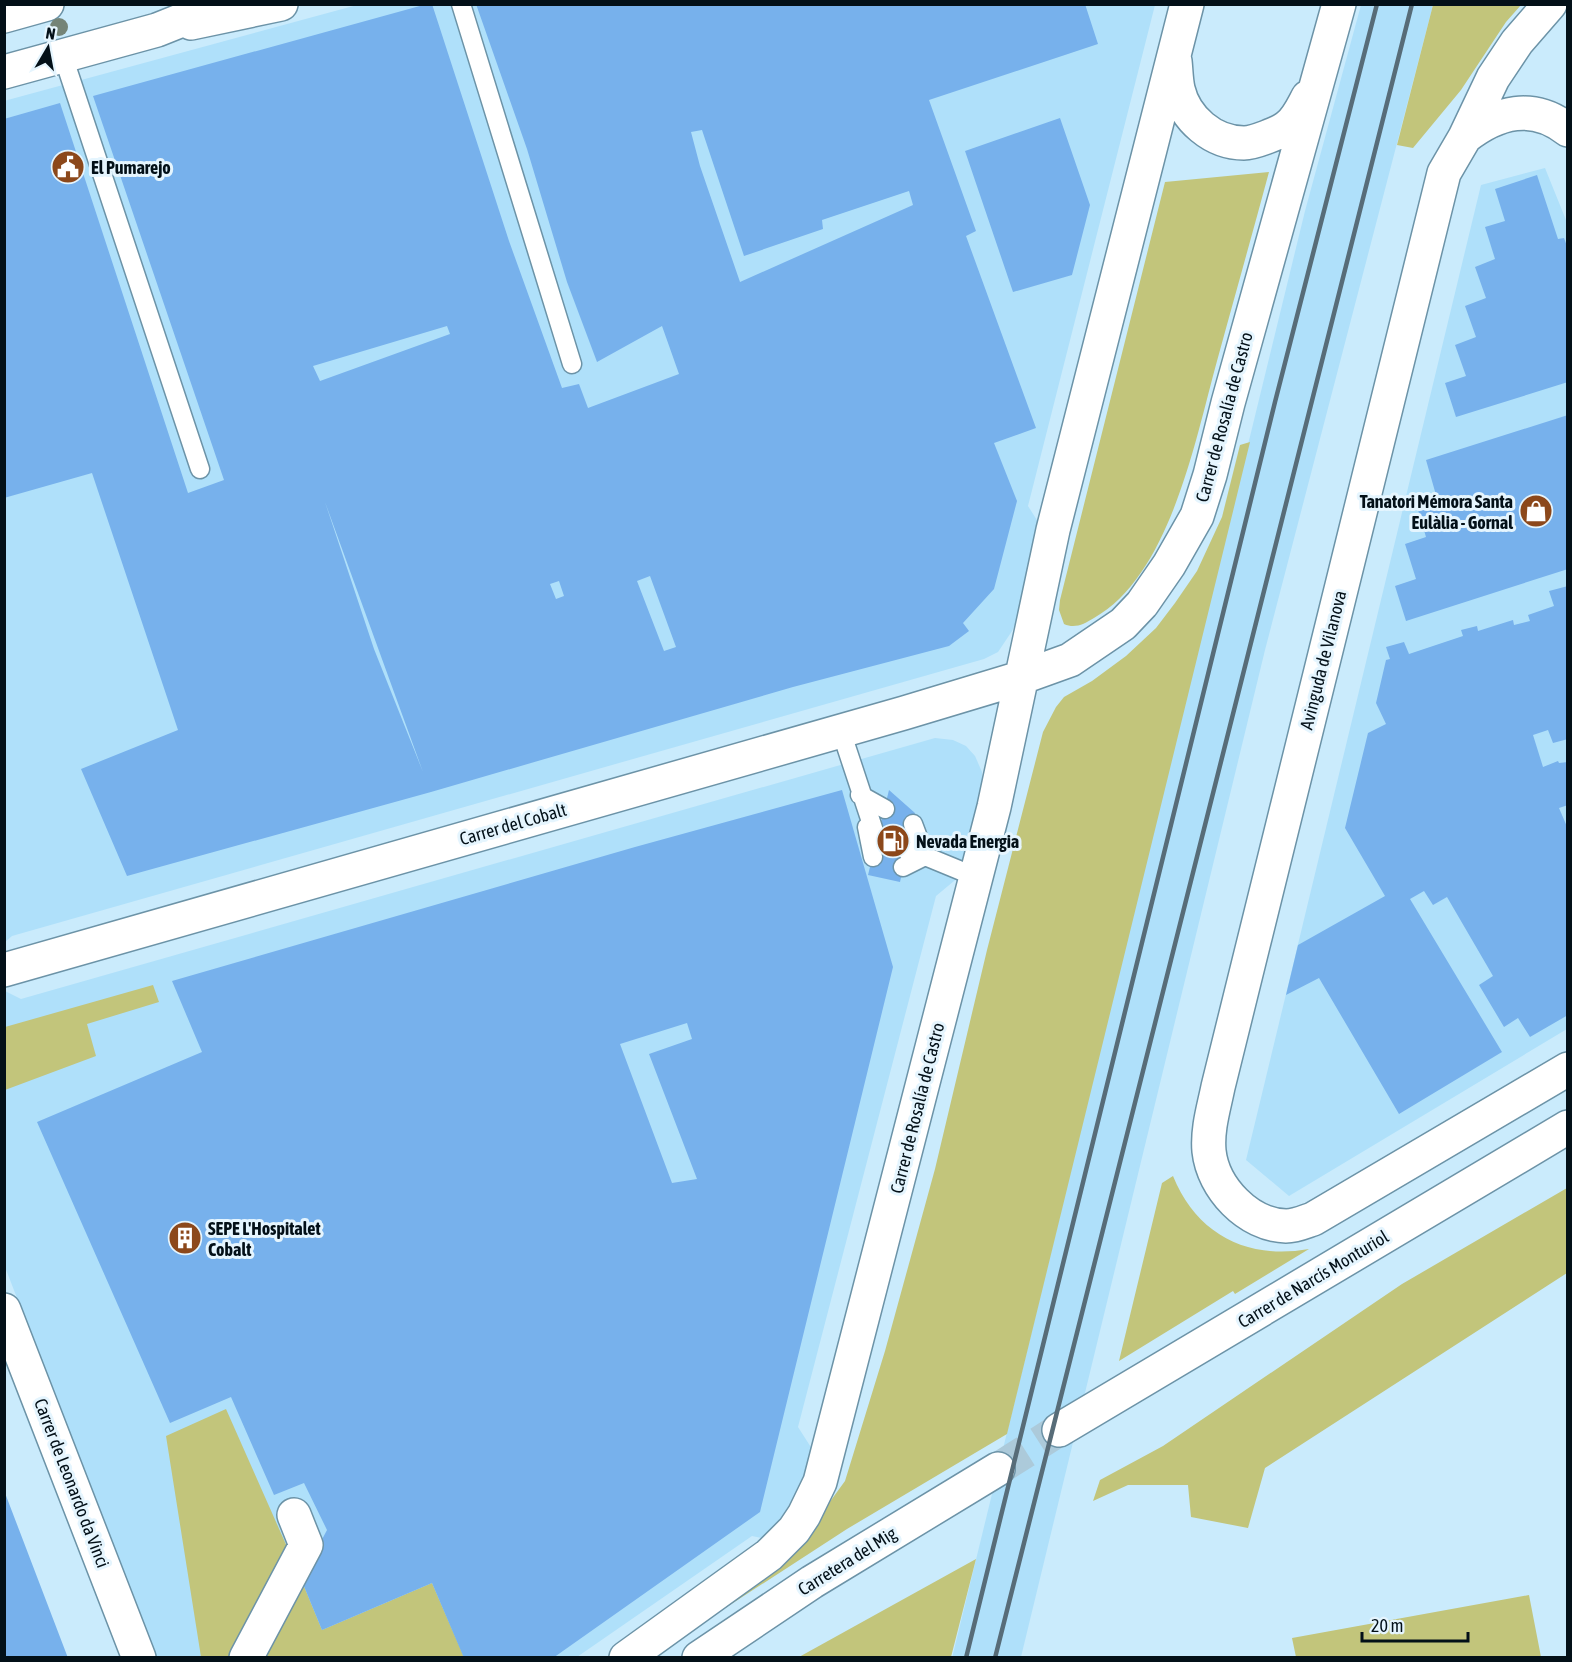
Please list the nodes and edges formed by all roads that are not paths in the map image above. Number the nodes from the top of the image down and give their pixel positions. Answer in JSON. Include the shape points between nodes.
{"nodes":[{"id":1,"x":47,"y":4,"type":"edge"},
{"id":2,"x":222,"y":4,"type":"edge"},
{"id":3,"x":281,"y":4,"type":"edge"},
{"id":4,"x":461,"y":4,"type":"edge"},
{"id":5,"x":1187,"y":4,"type":"edge"},
{"id":6,"x":1339,"y":4,"type":"edge"},
{"id":7,"x":1550,"y":4,"type":"edge"},
{"id":8,"x":4,"y":16,"type":"edge"},
{"id":9,"x":157,"y":30,"type":"junction"},
{"id":10,"x":1174,"y":54,"type":"junction"},
{"id":11,"x":63,"y":56,"type":"junction"},
{"id":12,"x":4,"y":72,"type":"edge"},
{"id":13,"x":1318,"y":80,"type":"junction"},
{"id":14,"x":1568,"y":130,"type":"edge"},
{"id":15,"x":1465,"y":137,"type":"junction"},
{"id":16,"x":572,"y":363,"type":"dead end"},
{"id":17,"x":200,"y":469,"type":"dead end"},
{"id":18,"x":1020,"y":678,"type":"junction"},
{"id":19,"x":841,"y":731,"type":"junction"},
{"id":20,"x":861,"y":795,"type":"junction"},
{"id":21,"x":908,"y":845,"type":"dead end"},
{"id":22,"x":976,"y":877,"type":"junction"},
{"id":23,"x":4,"y":970,"type":"edge"},
{"id":24,"x":1568,"y":1069,"type":"edge"},
{"id":25,"x":1568,"y":1127,"type":"edge"},
{"id":26,"x":4,"y":1310,"type":"edge"},
{"id":27,"x":1059,"y":1430,"type":"tunnel mouth"},
{"id":28,"x":998,"y":1469,"type":"tunnel mouth"},
{"id":29,"x":294,"y":1515,"type":"dead end"},
{"id":30,"x":139,"y":1658,"type":"edge"},
{"id":31,"x":246,"y":1658,"type":"edge"},
{"id":32,"x":626,"y":1658,"type":"edge"},
{"id":33,"x":699,"y":1658,"type":"edge"}],
"edges":[{"from":1,"to":8,"type":"street"},
{"from":2,"to":9,"type":"street"},
{"from":3,"to":9,"type":"street"},
{"from":4,"to":16,"type":"lane"},
{"from":5,"to":10,"type":"street","name":"Carrer de Rosalía de Castro"},
{"from":6,"to":13,"type":"street","name":"Carrer de Rosalía de Castro"},
{"from":7,"to":15,"type":"street","name":"Avinguda de Vilanova","via":[[1493,78]]},
{"from":9,"to":11,"type":"street"},
{"from":10,"to":13,"type":"street","name":"Carrer de Rosalía de Castro","via":[[1178,89],[1197,122],[1210,134],[1245,144],[1287,127],[1298,116]]},
{"from":10,"to":18,"type":"street","name":"Carrer de Rosalía de Castro","via":[[1056,519]]},
{"from":11,"to":12,"type":"street"},
{"from":11,"to":17,"type":"lane"},
{"from":13,"to":18,"type":"street","name":"Carrer de Rosalía de Castro","via":[[1197,516],[1169,565],[1123,624],[1070,660]]},
{"from":14,"to":15,"type":"street","via":[[1531,113],[1510,114],[1496,117]]},
{"from":15,"to":24,"type":"street","name":"Avinguda de Vilanova","via":[[1442,182],[1218,1086],[1209,1127],[1213,1170],[1241,1208],[1271,1224],[1298,1225]]},
{"from":18,"to":19,"type":"street","name":"Carrer del Cobalt"},
{"from":18,"to":22,"type":"street","name":"Carrer de Rosalía de Castro"},
{"from":19,"to":20,"type":"lane"},
{"from":19,"to":23,"type":"street","name":"Carrer del Cobalt"},
{"from":20,"to":20,"type":"lane","via":[[879,833]]},
{"from":21,"to":22,"type":"lane"},
{"from":22,"to":32,"type":"street","name":"Carrer de Rosalía de Castro","via":[[820,1482],[794,1530],[769,1556]]},
{"from":25,"to":27,"type":"street","name":"Carrer de Narcís Monturiol"},
{"from":26,"to":30,"type":"street","name":"Carrer de Leonardo da Vinci"},
{"from":28,"to":33,"type":"street","name":"Carretera del Mig","via":[[812,1582]]},
{"from":29,"to":31,"type":"street","via":[[306,1545]]}]}
